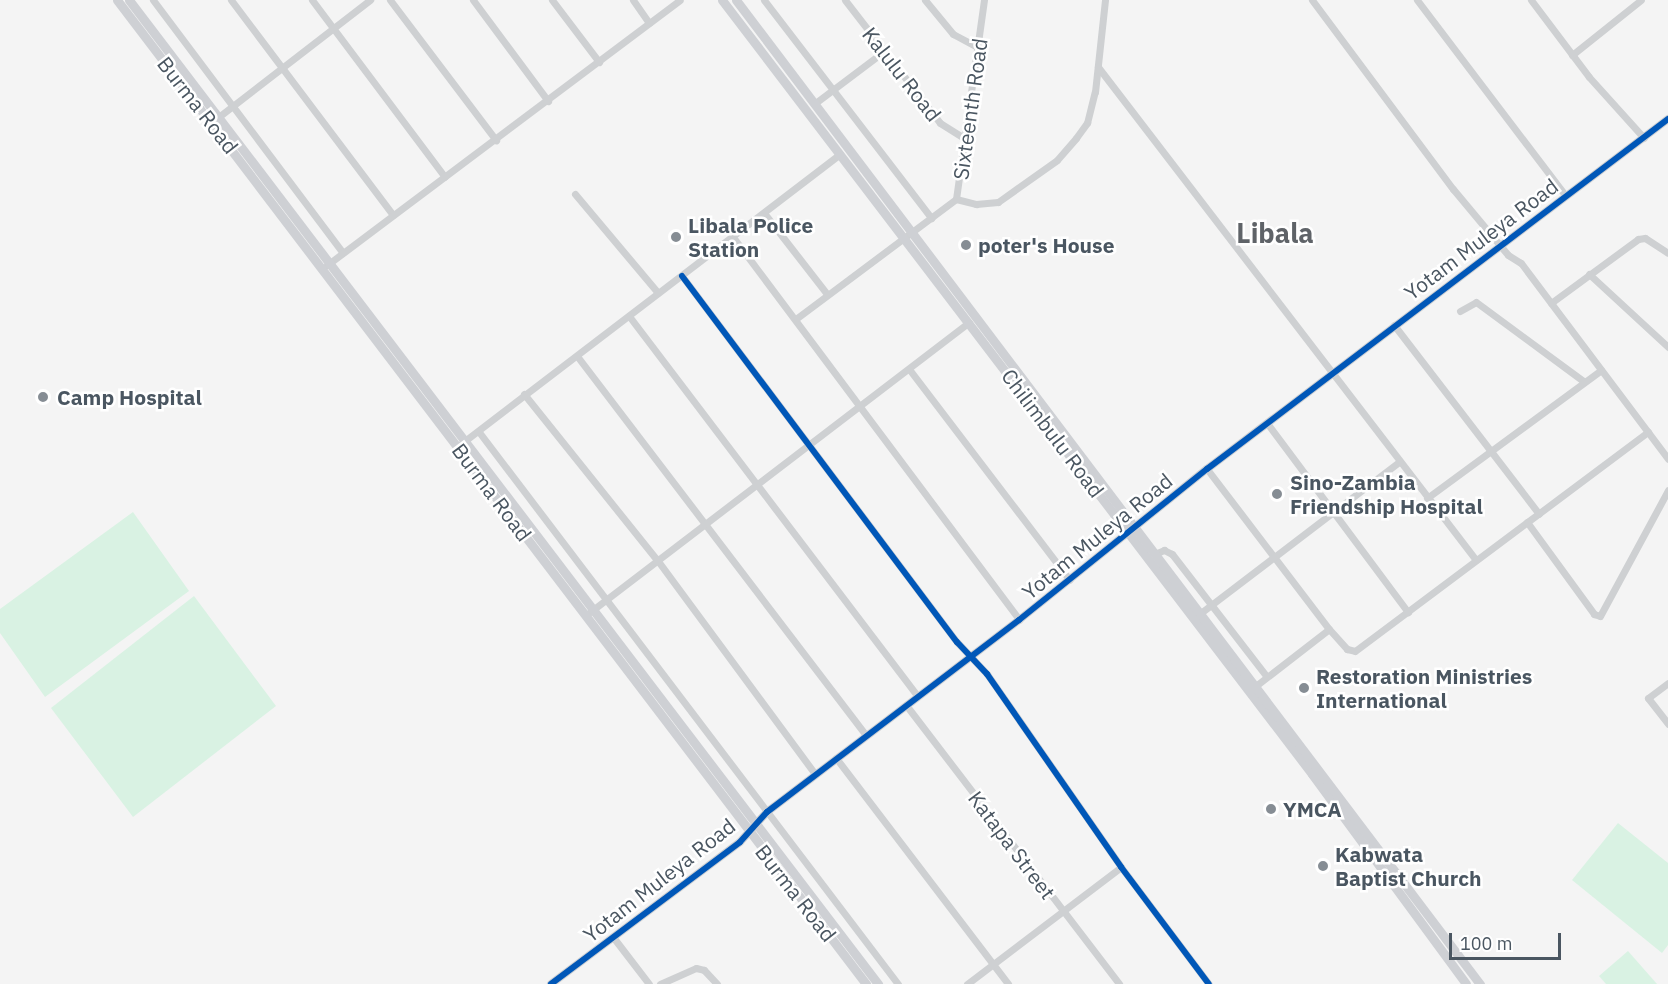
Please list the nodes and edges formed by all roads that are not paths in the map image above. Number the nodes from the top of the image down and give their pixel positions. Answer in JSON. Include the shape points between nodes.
{"nodes":[{"id":1,"x":117,"y":0,"type":"edge"},
{"id":2,"x":129,"y":0,"type":"edge"},
{"id":3,"x":153,"y":0,"type":"edge"},
{"id":4,"x":231,"y":0,"type":"edge"},
{"id":5,"x":312,"y":0,"type":"edge"},
{"id":6,"x":370,"y":0,"type":"edge"},
{"id":7,"x":390,"y":0,"type":"edge"},
{"id":8,"x":473,"y":0,"type":"edge"},
{"id":9,"x":552,"y":0,"type":"edge"},
{"id":10,"x":633,"y":0,"type":"edge"},
{"id":11,"x":680,"y":0,"type":"edge"},
{"id":12,"x":722,"y":0,"type":"edge"},
{"id":13,"x":736,"y":0,"type":"edge"},
{"id":14,"x":764,"y":0,"type":"edge"},
{"id":15,"x":845,"y":0,"type":"edge"},
{"id":16,"x":925,"y":0,"type":"edge"},
{"id":17,"x":984,"y":0,"type":"edge"},
{"id":18,"x":1105,"y":0,"type":"edge"},
{"id":19,"x":1312,"y":0,"type":"edge"},
{"id":20,"x":1417,"y":0,"type":"edge"},
{"id":21,"x":1531,"y":0,"type":"edge"},
{"id":22,"x":1641,"y":0,"type":"edge"},
{"id":23,"x":650,"y":23,"type":"junction"},
{"id":24,"x":334,"y":28,"type":"junction"},
{"id":25,"x":979,"y":48,"type":"junction"},
{"id":26,"x":883,"y":52,"type":"junction"},
{"id":27,"x":1572,"y":56,"type":"junction"},
{"id":28,"x":599,"y":62,"type":"junction"},
{"id":29,"x":1098,"y":67,"type":"junction"},
{"id":30,"x":282,"y":68,"type":"junction"},
{"id":31,"x":832,"y":91,"type":"junction"},
{"id":32,"x":548,"y":101,"type":"junction"},
{"id":33,"x":814,"y":104,"type":"junction"},
{"id":34,"x":231,"y":106,"type":"junction"},
{"id":35,"x":220,"y":115,"type":"junction"},
{"id":36,"x":1668,"y":119,"type":"edge"},
{"id":37,"x":212,"y":122,"type":"junction"},
{"id":38,"x":1644,"y":138,"type":"junction"},
{"id":39,"x":966,"y":139,"type":"junction"},
{"id":40,"x":496,"y":140,"type":"junction"},
{"id":41,"x":840,"y":154,"type":"junction"},
{"id":42,"x":445,"y":177,"type":"junction"},
{"id":43,"x":575,"y":194,"type":"dead end"},
{"id":44,"x":1566,"y":196,"type":"junction"},
{"id":45,"x":956,"y":199,"type":"junction"},
{"id":46,"x":764,"y":213,"type":"junction"},
{"id":47,"x":393,"y":215,"type":"junction"},
{"id":48,"x":931,"y":218,"type":"junction"},
{"id":49,"x":909,"y":235,"type":"junction"},
{"id":50,"x":733,"y":237,"type":"junction"},
{"id":51,"x":1501,"y":245,"type":"junction"},
{"id":52,"x":1668,"y":253,"type":"edge"},
{"id":53,"x":343,"y":254,"type":"junction"},
{"id":54,"x":332,"y":261,"type":"junction"},
{"id":55,"x":322,"y":269,"type":"junction"},
{"id":56,"x":1589,"y":274,"type":"junction"},
{"id":57,"x":682,"y":276,"type":"junction"},
{"id":58,"x":658,"y":293,"type":"junction"},
{"id":59,"x":827,"y":294,"type":"junction"},
{"id":60,"x":1551,"y":303,"type":"junction"},
{"id":61,"x":1460,"y":311,"type":"dead end"},
{"id":62,"x":629,"y":316,"type":"junction"},
{"id":63,"x":797,"y":318,"type":"junction"},
{"id":64,"x":969,"y":322,"type":"junction"},
{"id":65,"x":1394,"y":325,"type":"junction"},
{"id":66,"x":1668,"y":347,"type":"edge"},
{"id":67,"x":578,"y":356,"type":"junction"},
{"id":68,"x":909,"y":369,"type":"junction"},
{"id":69,"x":1601,"y":370,"type":"junction"},
{"id":70,"x":1332,"y":373,"type":"junction"},
{"id":71,"x":1583,"y":381,"type":"junction"},
{"id":72,"x":524,"y":394,"type":"junction"},
{"id":73,"x":859,"y":407,"type":"junction"},
{"id":74,"x":1267,"y":423,"type":"junction"},
{"id":75,"x":479,"y":432,"type":"junction"},
{"id":76,"x":1648,"y":432,"type":"junction"},
{"id":77,"x":466,"y":440,"type":"junction"},
{"id":78,"x":809,"y":446,"type":"junction"},
{"id":79,"x":458,"y":447,"type":"junction"},
{"id":80,"x":1491,"y":453,"type":"junction"},
{"id":81,"x":1668,"y":459,"type":"edge"},
{"id":82,"x":1399,"y":462,"type":"junction"},
{"id":83,"x":1207,"y":469,"type":"junction"},
{"id":84,"x":757,"y":486,"type":"junction"},
{"id":85,"x":1668,"y":490,"type":"edge"},
{"id":86,"x":1427,"y":498,"type":"junction"},
{"id":87,"x":1333,"y":512,"type":"junction"},
{"id":88,"x":1539,"y":514,"type":"junction"},
{"id":89,"x":1527,"y":522,"type":"junction"},
{"id":90,"x":708,"y":523,"type":"junction"},
{"id":91,"x":1137,"y":526,"type":"junction"},
{"id":92,"x":1129,"y":533,"type":"junction"},
{"id":93,"x":1157,"y":554,"type":"junction"},
{"id":94,"x":1275,"y":556,"type":"junction"},
{"id":95,"x":1476,"y":560,"type":"junction"},
{"id":96,"x":658,"y":561,"type":"junction"},
{"id":97,"x":1070,"y":580,"type":"junction"},
{"id":98,"x":606,"y":600,"type":"junction"},
{"id":99,"x":1212,"y":606,"type":"junction"},
{"id":100,"x":589,"y":612,"type":"junction"},
{"id":101,"x":1408,"y":612,"type":"junction"},
{"id":102,"x":1197,"y":615,"type":"junction"},
{"id":103,"x":1019,"y":620,"type":"junction"},
{"id":104,"x":1329,"y":629,"type":"junction"},
{"id":105,"x":972,"y":655,"type":"junction"},
{"id":106,"x":1267,"y":677,"type":"junction"},
{"id":107,"x":1668,"y":683,"type":"edge"},
{"id":108,"x":1252,"y":688,"type":"junction"},
{"id":109,"x":917,"y":696,"type":"junction"},
{"id":110,"x":906,"y":705,"type":"junction"},
{"id":111,"x":1668,"y":724,"type":"edge"},
{"id":112,"x":866,"y":735,"type":"junction"},
{"id":113,"x":836,"y":758,"type":"junction"},
{"id":114,"x":815,"y":774,"type":"junction"},
{"id":115,"x":767,"y":812,"type":"junction"},
{"id":116,"x":755,"y":824,"type":"junction"},
{"id":117,"x":749,"y":833,"type":"junction"},
{"id":118,"x":1121,"y":867,"type":"junction"},
{"id":119,"x":1063,"y":912,"type":"junction"},
{"id":120,"x":613,"y":937,"type":"junction"},
{"id":121,"x":993,"y":964,"type":"junction"},
{"id":122,"x":551,"y":984,"type":"edge"},
{"id":123,"x":649,"y":984,"type":"edge"},
{"id":124,"x":660,"y":984,"type":"edge"},
{"id":125,"x":717,"y":984,"type":"edge"},
{"id":126,"x":866,"y":984,"type":"edge"},
{"id":127,"x":878,"y":984,"type":"edge"},
{"id":128,"x":898,"y":984,"type":"edge"},
{"id":129,"x":967,"y":984,"type":"edge"},
{"id":130,"x":1008,"y":984,"type":"edge"},
{"id":131,"x":1119,"y":984,"type":"edge"},
{"id":132,"x":1209,"y":984,"type":"edge"},
{"id":133,"x":1466,"y":984,"type":"edge"},
{"id":134,"x":1480,"y":984,"type":"edge"}],
"edges":[{"from":1,"to":37,"type":"main road","name":"Burma Road"},
{"from":2,"to":35,"type":"main road","name":"Burma Road"},
{"from":3,"to":34,"type":"street"},
{"from":4,"to":30,"type":"street"},
{"from":5,"to":24,"type":"street"},
{"from":6,"to":24,"type":"street"},
{"from":7,"to":40,"type":"street"},
{"from":8,"to":32,"type":"street"},
{"from":9,"to":28,"type":"street"},
{"from":10,"to":23,"type":"street"},
{"from":11,"to":23,"type":"street"},
{"from":12,"to":41,"type":"main road","name":"Chilimbulu Road"},
{"from":13,"to":33,"type":"main road","name":"Chilimbulu Road"},
{"from":14,"to":31,"type":"street"},
{"from":15,"to":26,"type":"street","name":"Kalulu Road"},
{"from":16,"to":25,"type":"street","via":[[953,34]]},
{"from":17,"to":25,"type":"street","name":"Sixteenth Road"},
{"from":18,"to":29,"type":"street"},
{"from":19,"to":51,"type":"street","via":[[1453,189]]},
{"from":20,"to":44,"type":"street"},
{"from":21,"to":27,"type":"street"},
{"from":22,"to":27,"type":"street"},
{"from":23,"to":28,"type":"street"},
{"from":24,"to":30,"type":"street"},
{"from":24,"to":42,"type":"street"},
{"from":25,"to":39,"type":"street","name":"Sixteenth Road"},
{"from":26,"to":31,"type":"street"},
{"from":26,"to":39,"type":"street","name":"Kalulu Road","via":[[940,123]]},
{"from":27,"to":38,"type":"street"},
{"from":28,"to":32,"type":"street"},
{"from":29,"to":45,"type":"street","via":[[1087,123],[1057,160],[999,202],[976,204]]},
{"from":29,"to":70,"type":"street"},
{"from":30,"to":34,"type":"street"},
{"from":30,"to":47,"type":"street"},
{"from":31,"to":33,"type":"street"},
{"from":31,"to":48,"type":"street"},
{"from":32,"to":40,"type":"street"},
{"from":33,"to":49,"type":"main road","name":"Chilimbulu Road"},
{"from":34,"to":35,"type":"street"},
{"from":34,"to":53,"type":"street"},
{"from":35,"to":37,"type":"street"},
{"from":35,"to":54,"type":"main road","name":"Burma Road"},
{"from":36,"to":38,"type":"street","name":"Yotam Muleya Road"},
{"from":37,"to":55,"type":"main road","name":"Burma Road"},
{"from":38,"to":44,"type":"street","name":"Yotam Muleya Road"},
{"from":39,"to":45,"type":"street","name":"Sixteenth Road"},
{"from":40,"to":42,"type":"street"},
{"from":41,"to":46,"type":"street"},
{"from":41,"to":49,"type":"main road","name":"Chilimbulu Road"},
{"from":42,"to":47,"type":"street"},
{"from":43,"to":58,"type":"street"},
{"from":44,"to":51,"type":"street","name":"Yotam Muleya Road"},
{"from":45,"to":48,"type":"street","name":"Sixteenth Road"},
{"from":46,"to":50,"type":"street"},
{"from":46,"to":59,"type":"street"},
{"from":47,"to":53,"type":"street"},
{"from":48,"to":49,"type":"street","name":"Sixteenth Road"},
{"from":49,"to":59,"type":"street","name":"Sixteenth Road"},
{"from":49,"to":64,"type":"main road","name":"Chilimbulu Road"},
{"from":49,"to":91,"type":"main road","name":"Chilimbulu Road"},
{"from":50,"to":57,"type":"street"},
{"from":50,"to":63,"type":"street"},
{"from":51,"to":60,"type":"street","via":[[1521,262]]},
{"from":51,"to":65,"type":"street","name":"Yotam Muleya Road"},
{"from":52,"to":56,"type":"street","via":[[1641,237]]},
{"from":53,"to":54,"type":"street"},
{"from":54,"to":55,"type":"street"},
{"from":54,"to":77,"type":"main road","name":"Burma Road"},
{"from":55,"to":79,"type":"main road","name":"Burma Road"},
{"from":56,"to":60,"type":"street"},
{"from":56,"to":66,"type":"street"},
{"from":57,"to":58,"type":"street"},
{"from":57,"to":78,"type":"street"},
{"from":58,"to":62,"type":"street"},
{"from":59,"to":63,"type":"street","name":"Sixteenth Road"},
{"from":60,"to":69,"type":"street"},
{"from":61,"to":71,"type":"street","via":[[1476,302]]},
{"from":62,"to":67,"type":"street"},
{"from":62,"to":84,"type":"street"},
{"from":63,"to":73,"type":"street"},
{"from":64,"to":68,"type":"street"},
{"from":64,"to":92,"type":"main road","name":"Chilimbulu Road"},
{"from":65,"to":70,"type":"street","name":"Yotam Muleya Road"},
{"from":65,"to":80,"type":"street"},
{"from":67,"to":72,"type":"street"},
{"from":67,"to":90,"type":"street"},
{"from":68,"to":73,"type":"street"},
{"from":68,"to":97,"type":"street"},
{"from":69,"to":71,"type":"street"},
{"from":69,"to":76,"type":"street"},
{"from":70,"to":74,"type":"street","name":"Yotam Muleya Road"},
{"from":70,"to":82,"type":"street"},
{"from":71,"to":80,"type":"street"},
{"from":72,"to":75,"type":"street"},
{"from":72,"to":96,"type":"street"},
{"from":73,"to":78,"type":"street"},
{"from":73,"to":103,"type":"street"},
{"from":74,"to":83,"type":"street","name":"Yotam Muleya Road"},
{"from":74,"to":87,"type":"street"},
{"from":75,"to":77,"type":"street"},
{"from":75,"to":98,"type":"street"},
{"from":76,"to":81,"type":"street"},
{"from":76,"to":88,"type":"street"},
{"from":77,"to":79,"type":"street"},
{"from":77,"to":100,"type":"main road","name":"Burma Road"},
{"from":78,"to":84,"type":"street"},
{"from":78,"to":105,"type":"street","via":[[957,642]]},
{"from":79,"to":100,"type":"main road","name":"Burma Road"},
{"from":80,"to":86,"type":"street"},
{"from":80,"to":88,"type":"street"},
{"from":82,"to":86,"type":"street"},
{"from":82,"to":87,"type":"street"},
{"from":83,"to":91,"type":"street","name":"Yotam Muleya Road"},
{"from":83,"to":94,"type":"street"},
{"from":84,"to":90,"type":"street"},
{"from":84,"to":109,"type":"street"},
{"from":85,"to":89,"type":"street","via":[[1600,616],[1594,614]]},
{"from":86,"to":95,"type":"street"},
{"from":87,"to":94,"type":"street"},
{"from":87,"to":101,"type":"street"},
{"from":88,"to":89,"type":"street"},
{"from":89,"to":95,"type":"street"},
{"from":90,"to":96,"type":"street"},
{"from":90,"to":112,"type":"street"},
{"from":91,"to":92,"type":"street","name":"Yotam Muleya Road"},
{"from":91,"to":93,"type":"main road","name":"Chilimbulu Road"},
{"from":92,"to":97,"type":"street","name":"Yotam Muleya Road"},
{"from":92,"to":102,"type":"main road","name":"Chilimbulu Road"},
{"from":93,"to":99,"type":"street","via":[[1164,550],[1172,554]]},
{"from":93,"to":102,"type":"main road","name":"Chilimbulu Road"},
{"from":94,"to":99,"type":"street"},
{"from":94,"to":104,"type":"street"},
{"from":95,"to":101,"type":"street"},
{"from":96,"to":98,"type":"street"},
{"from":96,"to":114,"type":"street"},
{"from":97,"to":103,"type":"street","name":"Yotam Muleya Road"},
{"from":98,"to":100,"type":"street"},
{"from":98,"to":115,"type":"street"},
{"from":99,"to":102,"type":"street"},
{"from":99,"to":106,"type":"street"},
{"from":100,"to":116,"type":"main road","name":"Burma Road"},
{"from":100,"to":117,"type":"main road","name":"Burma Road"},
{"from":101,"to":104,"type":"street","via":[[1355,651],[1347,649]]},
{"from":102,"to":108,"type":"main road","name":"Chilimbulu Road"},
{"from":103,"to":105,"type":"street","name":"Yotam Muleya Road"},
{"from":104,"to":106,"type":"street"},
{"from":105,"to":109,"type":"street","name":"Yotam Muleya Road"},
{"from":105,"to":118,"type":"street","via":[[1040,746]]},
{"from":106,"to":108,"type":"street"},
{"from":107,"to":111,"type":"street","via":[[1648,698]]},
{"from":108,"to":133,"type":"main road","name":"Chilimbulu Road"},
{"from":108,"to":134,"type":"main road","name":"Chilimbulu Road"},
{"from":109,"to":110,"type":"street","name":"Yotam Muleya Road"},
{"from":110,"to":112,"type":"street","name":"Yotam Muleya Road"},
{"from":110,"to":119,"type":"street","name":"Katapa Street"},
{"from":112,"to":113,"type":"street","name":"Yotam Muleya Road"},
{"from":113,"to":114,"type":"street","name":"Yotam Muleya Road"},
{"from":113,"to":121,"type":"street"},
{"from":114,"to":115,"type":"street","name":"Yotam Muleya Road"},
{"from":115,"to":116,"type":"street","name":"Yotam Muleya Road"},
{"from":115,"to":128,"type":"street"},
{"from":116,"to":117,"type":"street","name":"Yotam Muleya Road"},
{"from":116,"to":127,"type":"main road","name":"Burma Road"},
{"from":117,"to":120,"type":"street","name":"Yotam Muleya Road"},
{"from":117,"to":126,"type":"main road","name":"Burma Road"},
{"from":118,"to":119,"type":"street"},
{"from":118,"to":132,"type":"street"},
{"from":119,"to":121,"type":"street"},
{"from":119,"to":131,"type":"street","name":"Katapa Street"},
{"from":120,"to":122,"type":"street","name":"Yotam Muleya Road"},
{"from":120,"to":123,"type":"street"},
{"from":121,"to":129,"type":"street"},
{"from":121,"to":130,"type":"street"},
{"from":124,"to":125,"type":"street","via":[[696,968],[704,970]]}]}
